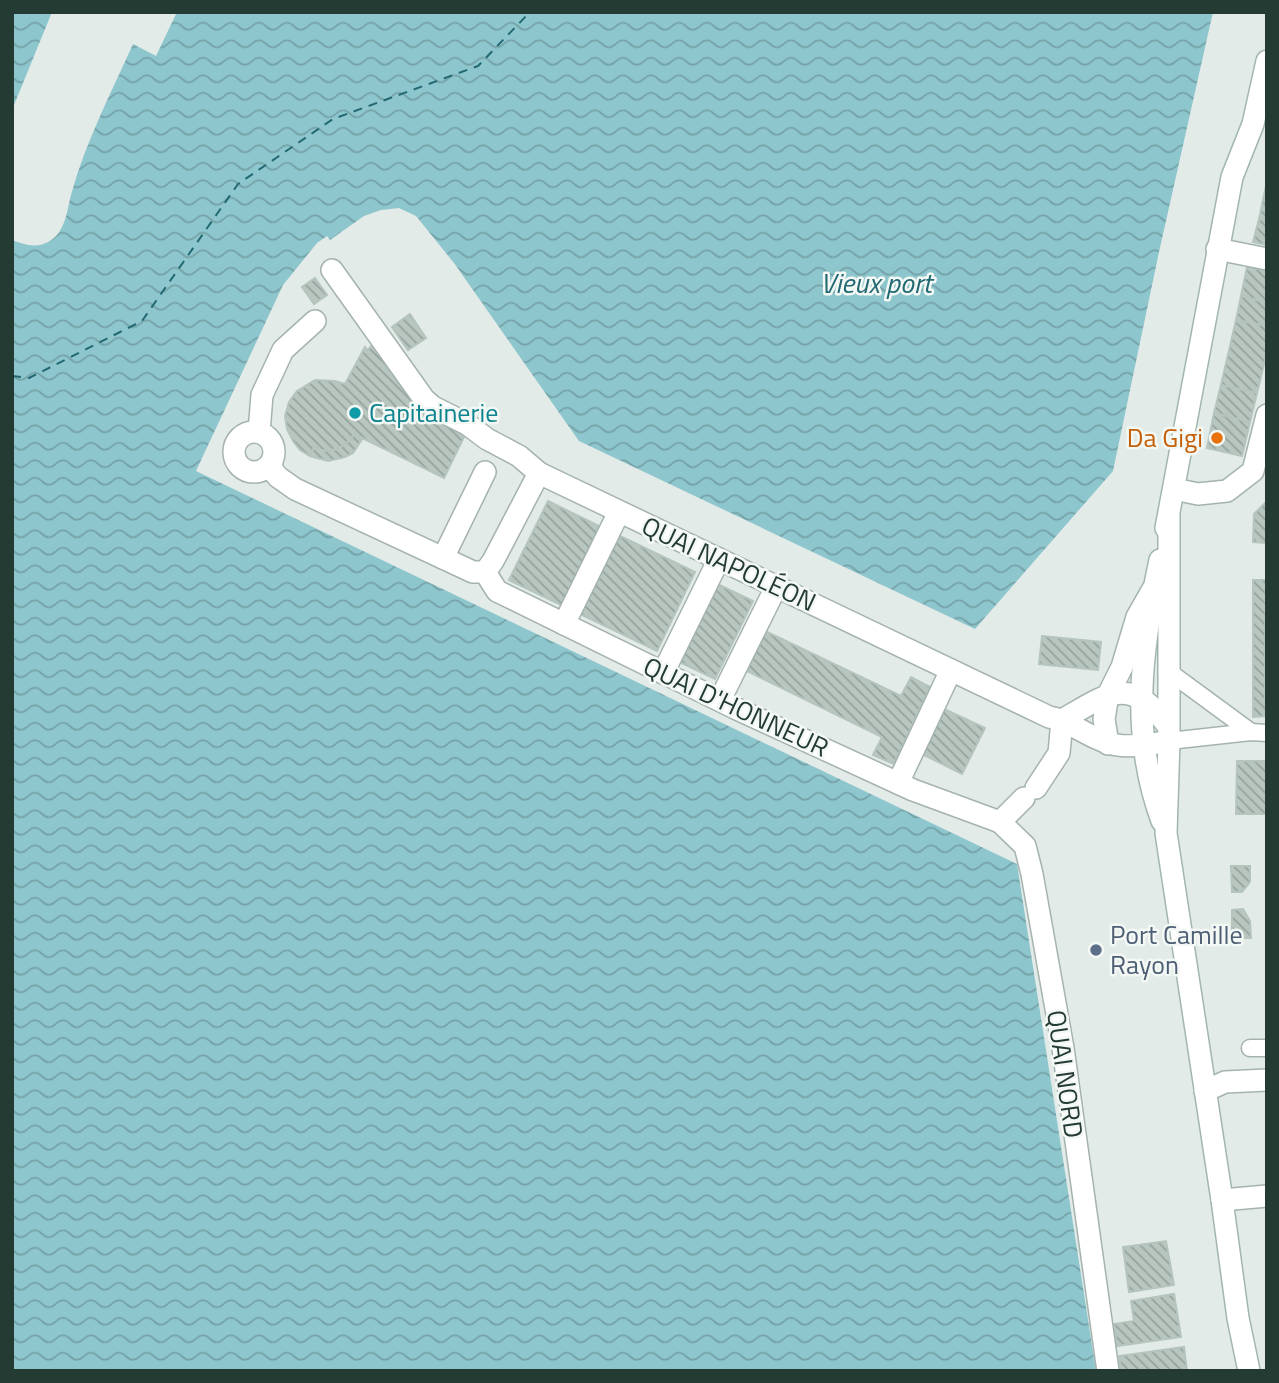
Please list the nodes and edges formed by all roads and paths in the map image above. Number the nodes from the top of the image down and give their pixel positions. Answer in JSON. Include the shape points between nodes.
{"nodes":[{"id":1,"x":1267,"y":61,"type":"edge"},
{"id":2,"x":1260,"y":125,"type":"edge"},
{"id":3,"x":1217,"y":249,"type":"junction"},
{"id":4,"x":1267,"y":259,"type":"edge"},
{"id":5,"x":331,"y":270,"type":"dead end"},
{"id":6,"x":315,"y":321,"type":"dead end"},
{"id":7,"x":1267,"y":415,"type":"edge"},
{"id":8,"x":259,"y":432,"type":"junction"},
{"id":9,"x":269,"y":466,"type":"junction"},
{"id":10,"x":1260,"y":471,"type":"edge"},
{"id":11,"x":485,"y":472,"type":"dead end"},
{"id":12,"x":539,"y":473,"type":"junction"},
{"id":13,"x":1174,"y":489,"type":"junction"},
{"id":14,"x":619,"y":512,"type":"junction"},
{"id":15,"x":1169,"y":516,"type":"junction"},
{"id":16,"x":443,"y":558,"type":"junction"},
{"id":17,"x":719,"y":559,"type":"junction"},
{"id":18,"x":485,"y":572,"type":"junction"},
{"id":19,"x":776,"y":587,"type":"junction"},
{"id":20,"x":1154,"y":587,"type":"junction"},
{"id":21,"x":564,"y":624,"type":"junction"},
{"id":22,"x":951,"y":670,"type":"junction"},
{"id":23,"x":1168,"y":671,"type":"junction"},
{"id":24,"x":663,"y":673,"type":"junction"},
{"id":25,"x":1108,"y":695,"type":"junction"},
{"id":26,"x":1141,"y":697,"type":"junction"},
{"id":27,"x":720,"y":700,"type":"junction"},
{"id":28,"x":1062,"y":720,"type":"junction"},
{"id":29,"x":1259,"y":733,"type":"edge"},
{"id":30,"x":1169,"y":734,"type":"junction"},
{"id":31,"x":1108,"y":744,"type":"junction"},
{"id":32,"x":1142,"y":747,"type":"junction"},
{"id":33,"x":898,"y":783,"type":"junction"},
{"id":34,"x":1000,"y":822,"type":"junction"},
{"id":35,"x":1166,"y":833,"type":"junction"},
{"id":36,"x":1267,"y":1080,"type":"edge"},
{"id":37,"x":1205,"y":1091,"type":"junction"},
{"id":38,"x":1267,"y":1196,"type":"edge"},
{"id":39,"x":1222,"y":1200,"type":"junction"},
{"id":40,"x":1108,"y":1371,"type":"edge"},
{"id":41,"x":1249,"y":1371,"type":"edge"}],
"edges":[{"from":1,"to":2,"type":"street"},
{"from":2,"to":3,"type":"street","via":[[1232,177]]},
{"from":3,"to":4,"type":"street"},
{"from":3,"to":13,"type":"street"},
{"from":5,"to":12,"type":"street","name":"QUAI NAPOLÉON","via":[[424,399]]},
{"from":6,"to":8,"type":"street","via":[[283,350],[262,394]]},
{"from":7,"to":10,"type":"street"},
{"from":8,"to":9,"type":"street","via":[[273,444]]},
{"from":8,"to":9,"type":"street","via":[[240,436],[234,448],[235,461],[250,473]]},
{"from":9,"to":16,"type":"street","via":[[295,489]]},
{"from":10,"to":13,"type":"street","via":[[1227,491],[1198,494]]},
{"from":11,"to":16,"type":"street"},
{"from":12,"to":14,"type":"street","name":"QUAI NAPOLÉON"},
{"from":12,"to":18,"type":"street"},
{"from":13,"to":15,"type":"street"},
{"from":14,"to":17,"type":"street","name":"QUAI NAPOLÉON"},
{"from":14,"to":21,"type":"street"},
{"from":15,"to":20,"type":"street"},
{"from":15,"to":23,"type":"street"},
{"from":16,"to":18,"type":"street","via":[[473,572]]},
{"from":17,"to":19,"type":"street","name":"QUAI NAPOLÉON"},
{"from":17,"to":24,"type":"street"},
{"from":18,"to":21,"type":"street","name":"QUAI D'HONNEUR","via":[[497,592]]},
{"from":19,"to":22,"type":"street","name":"QUAI NAPOLÉON"},
{"from":19,"to":27,"type":"street"},
{"from":20,"to":25,"type":"street","via":[[1137,617]]},
{"from":20,"to":26,"type":"street"},
{"from":21,"to":24,"type":"street","name":"QUAI D'HONNEUR"},
{"from":22,"to":28,"type":"street","name":"QUAI NAPOLÉON"},
{"from":22,"to":33,"type":"street"},
{"from":23,"to":29,"type":"lane"},
{"from":23,"to":30,"type":"street"},
{"from":24,"to":27,"type":"street","name":"QUAI D'HONNEUR"},
{"from":25,"to":26,"type":"street"},
{"from":25,"to":28,"type":"street"},
{"from":25,"to":31,"type":"street","via":[[1104,719]]},
{"from":26,"to":30,"type":"street","via":[[1158,712]]},
{"from":26,"to":32,"type":"street"},
{"from":27,"to":33,"type":"street","name":"QUAI D'HONNEUR"},
{"from":28,"to":31,"type":"street","name":"QUAI NAPOLÉON"},
{"from":28,"to":34,"type":"street","via":[[1059,754],[1030,793]]},
{"from":29,"to":30,"type":"lane"},
{"from":30,"to":32,"type":"street"},
{"from":30,"to":35,"type":"street"},
{"from":31,"to":32,"type":"street"},
{"from":32,"to":35,"type":"street"},
{"from":33,"to":34,"type":"street","name":"QUAI D'HONNEUR"},
{"from":34,"to":40,"type":"street","name":"QUAI NORD","via":[[1025,846],[1032,874],[1063,1048]]},
{"from":35,"to":37,"type":"street"},
{"from":36,"to":37,"type":"street","via":[[1225,1082]]},
{"from":37,"to":39,"type":"street"},
{"from":38,"to":39,"type":"street"},
{"from":39,"to":41,"type":"street"}]}
